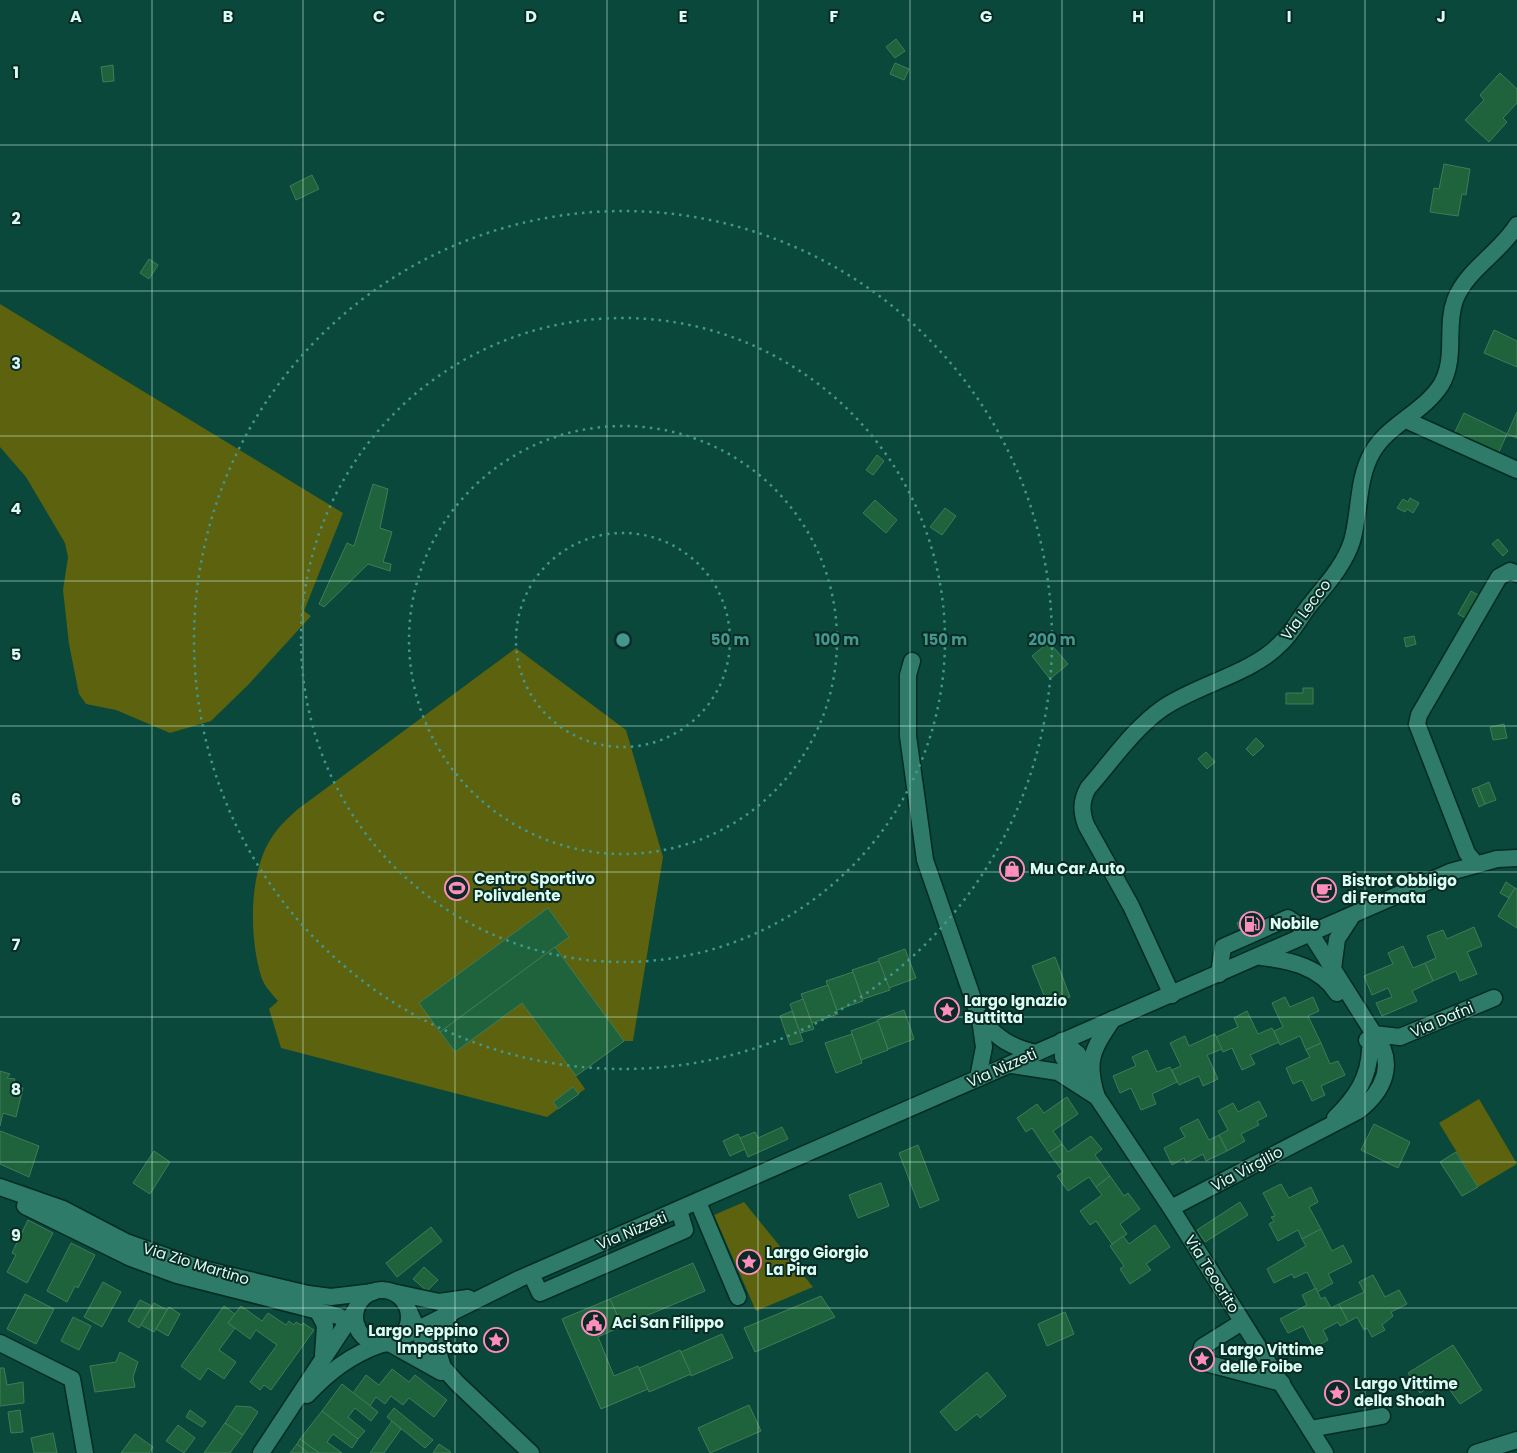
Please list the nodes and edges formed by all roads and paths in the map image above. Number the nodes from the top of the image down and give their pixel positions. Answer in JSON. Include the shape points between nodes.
{"nodes":[{"id":1,"x":1517,"y":225,"type":"edge"},
{"id":2,"x":1406,"y":420,"type":"junction"},
{"id":3,"x":1517,"y":470,"type":"edge"},
{"id":4,"x":1517,"y":574,"type":"edge"},
{"id":5,"x":912,"y":661,"type":"dead end"},
{"id":6,"x":1517,"y":858,"type":"edge"},
{"id":7,"x":1476,"y":864,"type":"junction"},
{"id":8,"x":1352,"y":916,"type":"junction"},
{"id":9,"x":1311,"y":934,"type":"junction"},
{"id":10,"x":1258,"y":957,"type":"junction"},
{"id":11,"x":1219,"y":974,"type":"junction"},
{"id":12,"x":1331,"y":975,"type":"junction"},
{"id":13,"x":1172,"y":995,"type":"junction"},
{"id":14,"x":1494,"y":998,"type":"dead end"},
{"id":15,"x":1114,"y":1018,"type":"junction"},
{"id":16,"x":980,"y":1020,"type":"junction"},
{"id":17,"x":1062,"y":1041,"type":"junction"},
{"id":18,"x":1374,"y":1043,"type":"junction"},
{"id":19,"x":1036,"y":1053,"type":"junction"},
{"id":20,"x":1008,"y":1065,"type":"junction"},
{"id":21,"x":978,"y":1078,"type":"junction"},
{"id":22,"x":1085,"y":1080,"type":"junction"},
{"id":23,"x":0,"y":1187,"type":"edge"},
{"id":24,"x":0,"y":1194,"type":"edge"},
{"id":25,"x":698,"y":1202,"type":"junction"},
{"id":26,"x":1171,"y":1208,"type":"junction"},
{"id":27,"x":373,"y":1292,"type":"junction"},
{"id":28,"x":394,"y":1292,"type":"junction"},
{"id":29,"x":492,"y":1292,"type":"junction"},
{"id":30,"x":738,"y":1297,"type":"dead end"},
{"id":31,"x":316,"y":1310,"type":"junction"},
{"id":32,"x":409,"y":1311,"type":"junction"},
{"id":33,"x":451,"y":1313,"type":"junction"},
{"id":34,"x":354,"y":1319,"type":"junction"},
{"id":35,"x":1242,"y":1322,"type":"junction"},
{"id":36,"x":417,"y":1331,"type":"junction"},
{"id":37,"x":0,"y":1342,"type":"edge"},
{"id":38,"x":390,"y":1342,"type":"junction"},
{"id":39,"x":323,"y":1356,"type":"junction"},
{"id":40,"x":442,"y":1364,"type":"junction"},
{"id":41,"x":457,"y":1382,"type":"junction"},
{"id":42,"x":1282,"y":1383,"type":"junction"},
{"id":43,"x":1382,"y":1416,"type":"dead end"},
{"id":44,"x":283,"y":1420,"type":"junction"},
{"id":45,"x":1310,"y":1429,"type":"junction"},
{"id":46,"x":1517,"y":1440,"type":"edge"},
{"id":47,"x":85,"y":1453,"type":"edge"},
{"id":48,"x":261,"y":1453,"type":"edge"},
{"id":49,"x":531,"y":1453,"type":"edge"},
{"id":50,"x":1325,"y":1453,"type":"edge"},
{"id":51,"x":1476,"y":1453,"type":"edge"}],
"edges":[{"from":1,"to":2,"type":"street","name":"Via Lecco","via":[[1507,241],[1462,287],[1454,302],[1447,372],[1433,395]]},
{"from":2,"to":3,"type":"street"},
{"from":2,"to":13,"type":"street","name":"Via Lecco","via":[[1371,454],[1351,542],[1342,563],[1281,644],[1246,667],[1161,709],[1144,724],[1084,795],[1082,815],[1086,825],[1131,906]]},
{"from":4,"to":7,"type":"street","via":[[1510,571],[1499,577],[1417,724],[1467,853]]},
{"from":5,"to":16,"type":"street","via":[[908,674],[908,736],[924,860]]},
{"from":6,"to":7,"type":"street","name":"Via Nizzeti"},
{"from":7,"to":8,"type":"street","name":"Via Nizzeti","via":[[1450,872]]},
{"from":8,"to":9,"type":"street","name":"Via Nizzeti"},
{"from":8,"to":12,"type":"street","via":[[1337,939]]},
{"from":9,"to":10,"type":"street","name":"Via Nizzeti"},
{"from":9,"to":11,"type":"street","via":[[1288,918],[1223,947]]},
{"from":9,"to":12,"type":"street"},
{"from":10,"to":11,"type":"street","name":"Via Nizzeti"},
{"from":10,"to":12,"type":"street","via":[[1281,959]]},
{"from":11,"to":13,"type":"street","name":"Via Nizzeti"},
{"from":12,"to":18,"type":"street"},
{"from":13,"to":15,"type":"street","name":"Via Nizzeti"},
{"from":14,"to":18,"type":"street","name":"Via Dafni","via":[[1400,1037]]},
{"from":15,"to":17,"type":"street","name":"Via Nizzeti"},
{"from":15,"to":22,"type":"street","via":[[1097,1042]]},
{"from":16,"to":19,"type":"street","via":[[1005,1042]]},
{"from":16,"to":21,"type":"street","via":[[984,1047]]},
{"from":17,"to":19,"type":"street","name":"Via Nizzeti"},
{"from":17,"to":22,"type":"street","via":[[1078,1054]]},
{"from":18,"to":26,"type":"street","name":"Via Virgilio","via":[[1361,1088],[1323,1129]]},
{"from":19,"to":20,"type":"street","name":"Via Nizzeti"},
{"from":20,"to":21,"type":"street","name":"Via Nizzeti"},
{"from":20,"to":22,"type":"street","via":[[1042,1068]]},
{"from":21,"to":25,"type":"street","name":"Via Nizzeti"},
{"from":22,"to":26,"type":"street","name":"Via Teocrito"},
{"from":23,"to":27,"type":"street","name":"Via Zio Martino","via":[[63,1209],[126,1242],[198,1268],[331,1298]]},
{"from":24,"to":31,"type":"street","name":"Via Zio Martino","via":[[131,1258],[177,1275]]},
{"from":25,"to":29,"type":"street","name":"Via Nizzeti"},
{"from":25,"to":30,"type":"street"},
{"from":26,"to":35,"type":"street","name":"Via Teocrito"},
{"from":27,"to":28,"type":"street"},
{"from":27,"to":34,"type":"street","via":[[362,1300]]},
{"from":28,"to":29,"type":"street","via":[[453,1302]]},
{"from":28,"to":32,"type":"street"},
{"from":29,"to":33,"type":"street"},
{"from":31,"to":34,"type":"street","name":"Via Zio Martino"},
{"from":31,"to":39,"type":"street","via":[[325,1325]]},
{"from":32,"to":36,"type":"street"},
{"from":32,"to":38,"type":"street","via":[[409,1325]]},
{"from":33,"to":36,"type":"street"},
{"from":33,"to":40,"type":"street","via":[[438,1336],[437,1352]]},
{"from":34,"to":38,"type":"street","via":[[365,1338]]},
{"from":34,"to":39,"type":"street"},
{"from":35,"to":42,"type":"street","name":"Via Teocrito"},
{"from":35,"to":42,"type":"street","via":[[1202,1347],[1198,1361]]},
{"from":36,"to":38,"type":"street"},
{"from":36,"to":40,"type":"street","via":[[426,1348]]},
{"from":37,"to":47,"type":"street","via":[[72,1379]]},
{"from":38,"to":41,"type":"street"},
{"from":38,"to":44,"type":"street","via":[[361,1351],[341,1362]]},
{"from":39,"to":44,"type":"street"},
{"from":40,"to":41,"type":"street"},
{"from":41,"to":49,"type":"street"},
{"from":42,"to":45,"type":"street","name":"Via Teocrito"},
{"from":43,"to":45,"type":"street"},
{"from":44,"to":48,"type":"street"},
{"from":45,"to":50,"type":"street","name":"Via Teocrito"},
{"from":46,"to":51,"type":"street"}]}
